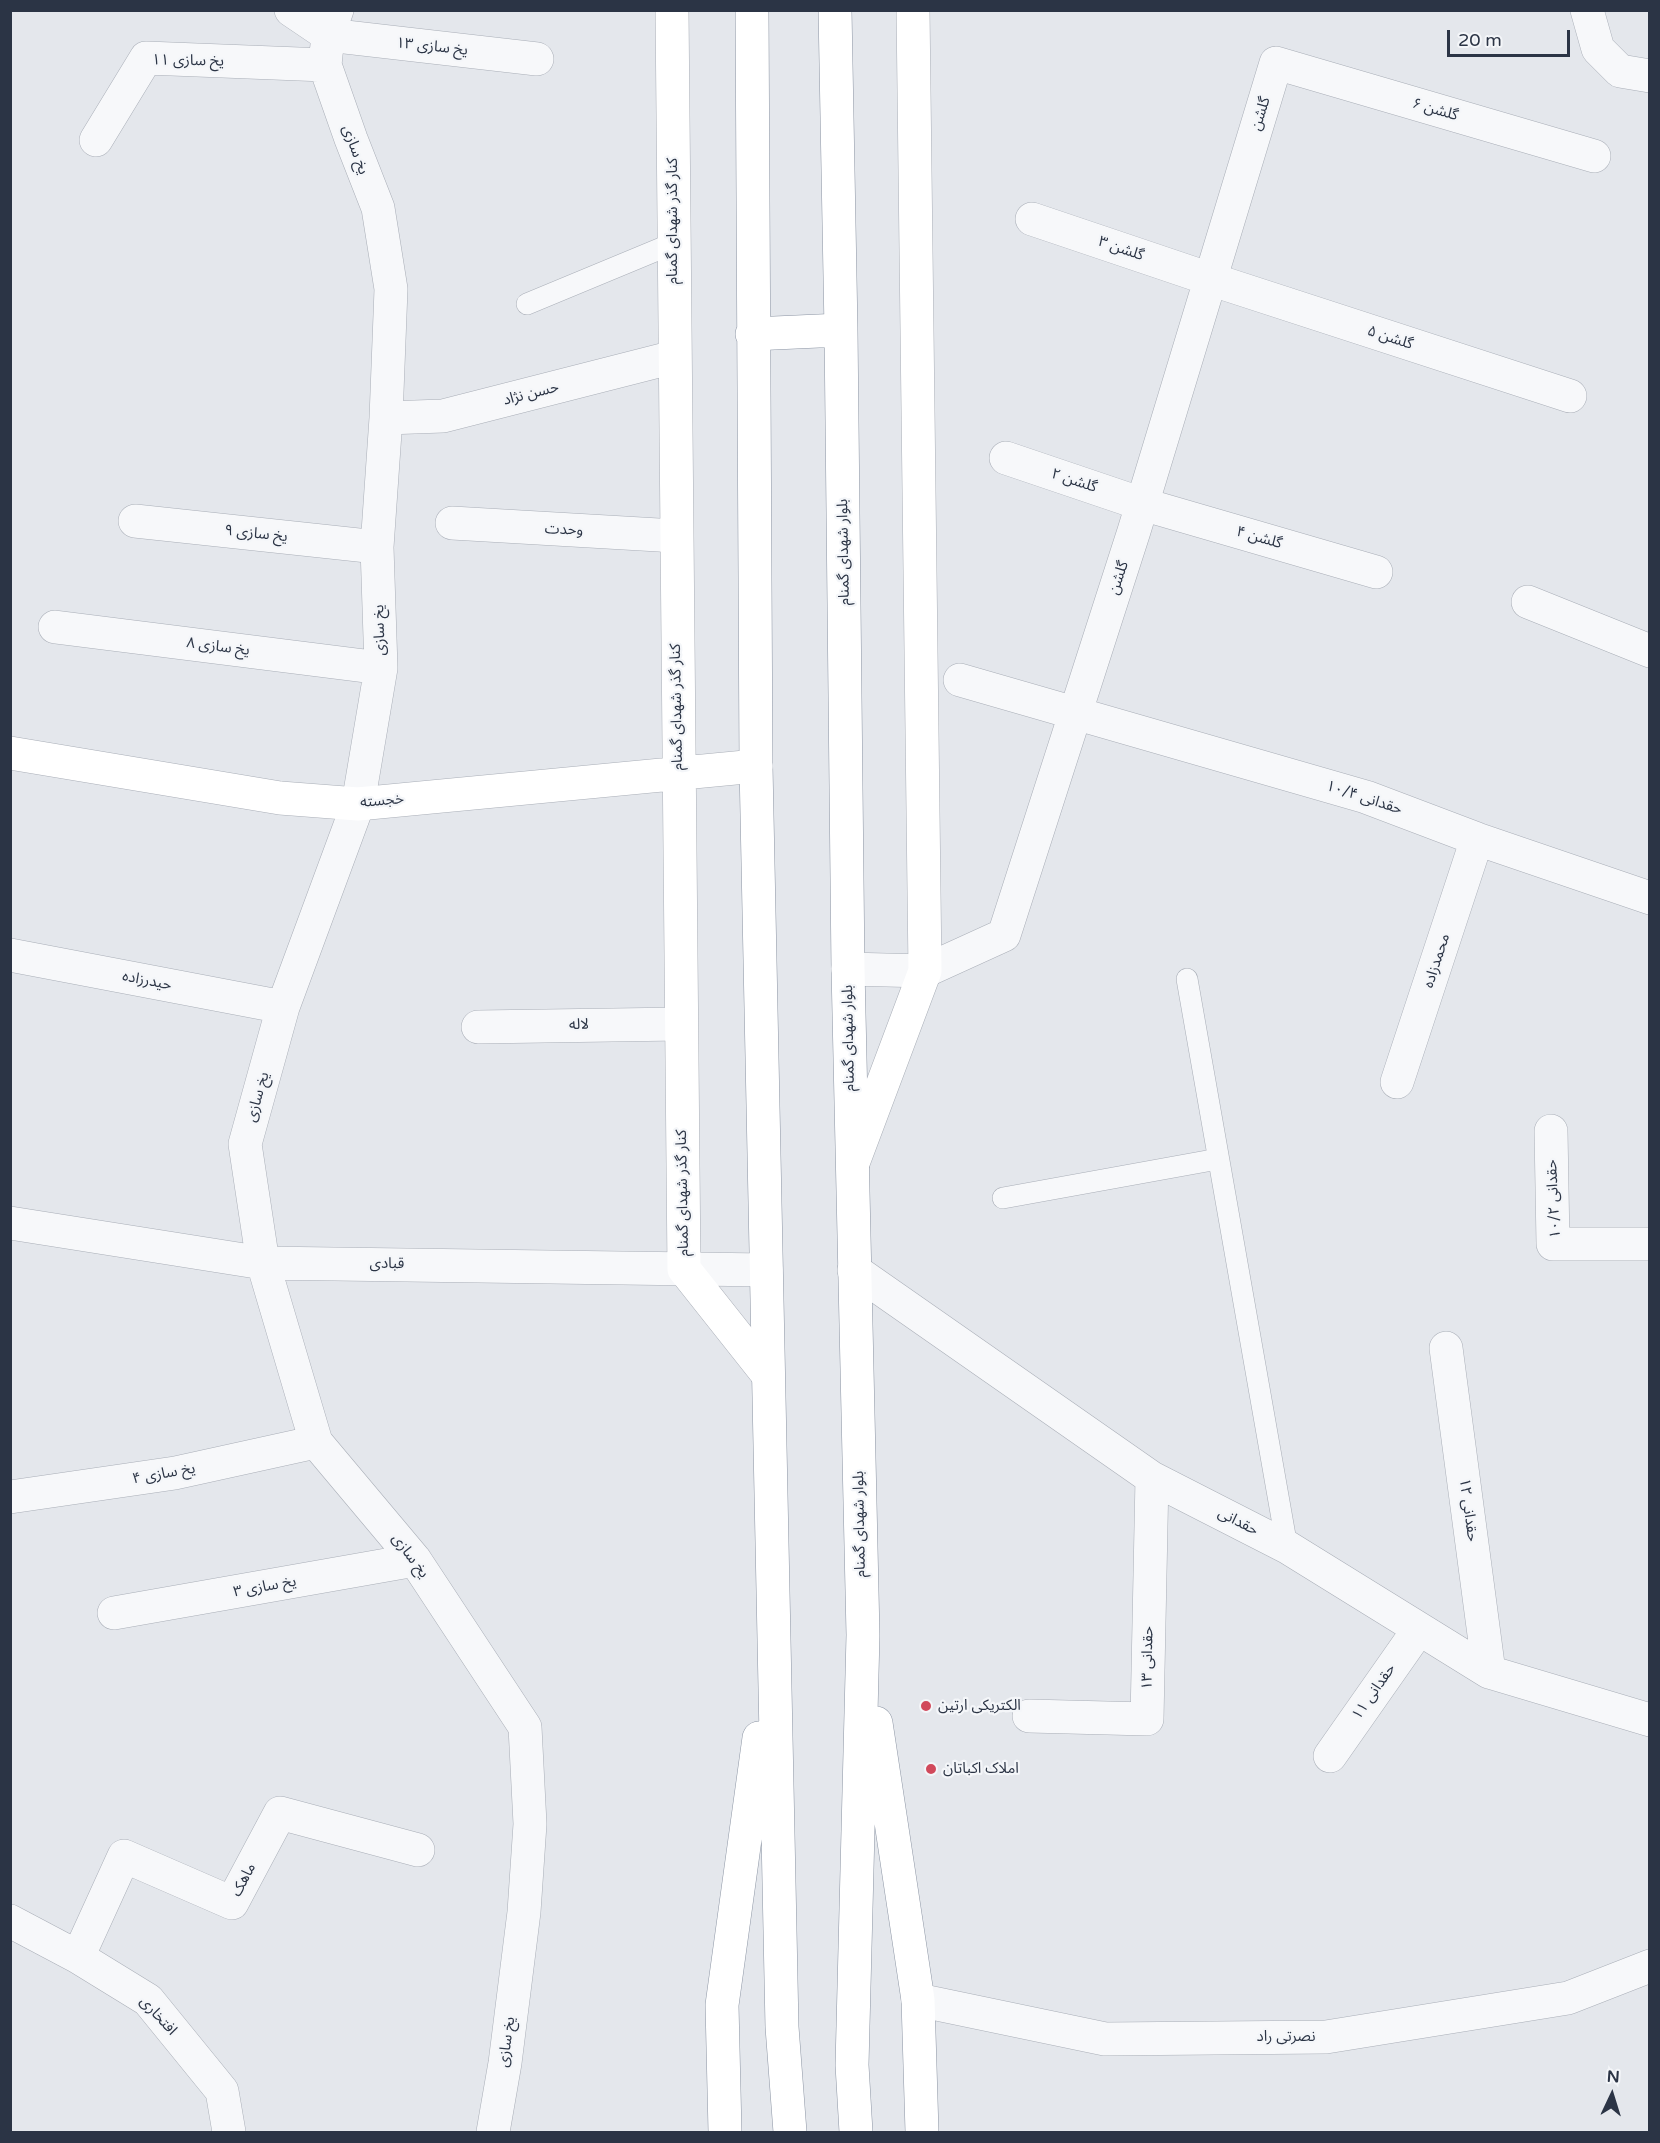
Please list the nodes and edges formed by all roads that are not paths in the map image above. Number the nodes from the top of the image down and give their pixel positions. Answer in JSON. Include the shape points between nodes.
{"nodes":[{"id":1,"x":291,"y":10,"type":"edge"},
{"id":2,"x":672,"y":10,"type":"edge"},
{"id":3,"x":752,"y":10,"type":"edge"},
{"id":4,"x":835,"y":10,"type":"edge"},
{"id":5,"x":913,"y":10,"type":"edge"},
{"id":6,"x":1587,"y":10,"type":"edge"},
{"id":7,"x":330,"y":37,"type":"edge"},
{"id":8,"x":537,"y":59,"type":"dead end"},
{"id":9,"x":1276,"y":63,"type":"joint"},
{"id":10,"x":1650,"y":76,"type":"edge"},
{"id":11,"x":96,"y":140,"type":"dead end"},
{"id":12,"x":1594,"y":156,"type":"dead end"},
{"id":13,"x":1032,"y":219,"type":"dead end"},
{"id":14,"x":674,"y":243,"type":"junction"},
{"id":15,"x":1210,"y":279,"type":"junction"},
{"id":16,"x":527,"y":304,"type":"dead end"},
{"id":17,"x":841,"y":330,"type":"junction"},
{"id":18,"x":752,"y":334,"type":"junction"},
{"id":19,"x":674,"y":357,"type":"junction"},
{"id":20,"x":1570,"y":396,"type":"dead end"},
{"id":21,"x":386,"y":418,"type":"junction"},
{"id":22,"x":1006,"y":458,"type":"dead end"},
{"id":23,"x":1142,"y":504,"type":"junction"},
{"id":24,"x":135,"y":521,"type":"dead end"},
{"id":25,"x":452,"y":524,"type":"dead end"},
{"id":26,"x":676,"y":536,"type":"junction"},
{"id":27,"x":377,"y":547,"type":"junction"},
{"id":28,"x":1376,"y":572,"type":"dead end"},
{"id":29,"x":1528,"y":602,"type":"dead end"},
{"id":30,"x":55,"y":627,"type":"dead end"},
{"id":31,"x":1650,"y":651,"type":"edge"},
{"id":32,"x":381,"y":668,"type":"junction"},
{"id":33,"x":960,"y":680,"type":"dead end"},
{"id":34,"x":1075,"y":712,"type":"junction"},
{"id":35,"x":10,"y":753,"type":"edge"},
{"id":36,"x":756,"y":766,"type":"junction"},
{"id":37,"x":678,"y":773,"type":"junction"},
{"id":38,"x":358,"y":804,"type":"junction"},
{"id":39,"x":1477,"y":839,"type":"junction"},
{"id":40,"x":1650,"y":898,"type":"edge"},
{"id":41,"x":10,"y":954,"type":"edge"},
{"id":42,"x":848,"y":969,"type":"junction"},
{"id":43,"x":926,"y":971,"type":"junction"},
{"id":44,"x":1186,"y":978,"type":"dead end"},
{"id":45,"x":283,"y":1007,"type":"junction"},
{"id":46,"x":680,"y":1024,"type":"junction"},
{"id":47,"x":478,"y":1027,"type":"dead end"},
{"id":48,"x":1398,"y":1082,"type":"dead end"},
{"id":49,"x":1551,"y":1131,"type":"dead end"},
{"id":50,"x":1218,"y":1159,"type":"junction"},
{"id":51,"x":852,"y":1165,"type":"junction"},
{"id":52,"x":1003,"y":1198,"type":"dead end"},
{"id":53,"x":10,"y":1223,"type":"edge"},
{"id":54,"x":1650,"y":1244,"type":"edge"},
{"id":55,"x":263,"y":1263,"type":"junction"},
{"id":56,"x":684,"y":1269,"type":"junction"},
{"id":57,"x":766,"y":1270,"type":"junction"},
{"id":58,"x":854,"y":1270,"type":"junction"},
{"id":59,"x":1446,"y":1348,"type":"dead end"},
{"id":60,"x":768,"y":1375,"type":"junction"},
{"id":61,"x":316,"y":1442,"type":"junction"},
{"id":62,"x":1152,"y":1478,"type":"junction"},
{"id":63,"x":10,"y":1497,"type":"edge"},
{"id":64,"x":1287,"y":1547,"type":"junction"},
{"id":65,"x":416,"y":1560,"type":"junction"},
{"id":66,"x":114,"y":1613,"type":"dead end"},
{"id":67,"x":1419,"y":1629,"type":"junction"},
{"id":68,"x":862,"y":1635,"type":"junction"},
{"id":69,"x":773,"y":1638,"type":"junction"},
{"id":70,"x":1489,"y":1672,"type":"junction"},
{"id":71,"x":1029,"y":1716,"type":"dead end"},
{"id":72,"x":1650,"y":1720,"type":"edge"},
{"id":73,"x":1330,"y":1756,"type":"dead end"},
{"id":74,"x":418,"y":1850,"type":"dead end"},
{"id":75,"x":10,"y":1921,"type":"edge"},
{"id":76,"x":78,"y":1957,"type":"junction"},
{"id":77,"x":1650,"y":1966,"type":"edge"},
{"id":78,"x":918,"y":2000,"type":"junction"},
{"id":79,"x":230,"y":2133,"type":"edge"},
{"id":80,"x":493,"y":2133,"type":"edge"},
{"id":81,"x":725,"y":2133,"type":"edge"},
{"id":82,"x":790,"y":2133,"type":"edge"},
{"id":83,"x":856,"y":2133,"type":"edge"},
{"id":84,"x":922,"y":2133,"type":"edge"}],
"edges":[{"from":1,"to":7,"type":"street"},
{"from":2,"to":14,"type":"main road","name":"کنار گذر شهدای گمنام"},
{"from":3,"to":18,"type":"main road"},
{"from":4,"to":17,"type":"main road","name":"بلوار شهدای گمنام"},
{"from":5,"to":43,"type":"main road"},
{"from":6,"to":10,"type":"street","via":[[1598,49],[1620,71]]},
{"from":7,"to":8,"type":"street","name":"یخ سازی ۱۳"},
{"from":7,"to":11,"type":"street","name":"یخ سازی ۱۱","via":[[146,58]]},
{"from":7,"to":21,"type":"street","name":"یخ سازی","via":[[351,139],[378,208],[391,290]]},
{"from":9,"to":12,"type":"street","name":"گلشن ۶"},
{"from":9,"to":15,"type":"street","name":"گلشن"},
{"from":13,"to":15,"type":"street","name":"گلشن ۳"},
{"from":14,"to":16,"type":"lane"},
{"from":14,"to":19,"type":"main road","name":"کنار گذر شهدای گمنام"},
{"from":15,"to":20,"type":"street","name":"گلشن ۵"},
{"from":15,"to":23,"type":"street","name":"گلشن"},
{"from":17,"to":18,"type":"main road"},
{"from":17,"to":42,"type":"main road","name":"بلوار شهدای گمنام"},
{"from":18,"to":36,"type":"main road"},
{"from":19,"to":21,"type":"street","name":"حسن نژاد","via":[[443,416]]},
{"from":19,"to":26,"type":"main road","name":"کنار گذر شهدای گمنام"},
{"from":21,"to":27,"type":"street","name":"یخ سازی"},
{"from":22,"to":23,"type":"street","name":"گلشن ۲"},
{"from":23,"to":28,"type":"street","name":"گلشن ۴"},
{"from":23,"to":34,"type":"street","name":"گلشن"},
{"from":24,"to":27,"type":"street","name":"یخ سازی ۹"},
{"from":25,"to":26,"type":"street","name":"وحدت"},
{"from":26,"to":37,"type":"main road","name":"کنار گذر شهدای گمنام"},
{"from":27,"to":32,"type":"street","name":"یخ سازی"},
{"from":29,"to":31,"type":"street"},
{"from":30,"to":32,"type":"street","name":"یخ سازی ۸"},
{"from":32,"to":38,"type":"street","name":"یخ سازی"},
{"from":33,"to":34,"type":"street","name":"حقدانی ۱۰/۴"},
{"from":34,"to":39,"type":"street","name":"حقدانی ۱۰/۴","via":[[1366,797]]},
{"from":34,"to":43,"type":"street","name":"گلشن","via":[[1004,935]]},
{"from":35,"to":38,"type":"main road","name":"خجسته","via":[[280,798]]},
{"from":36,"to":37,"type":"main road","name":"خجسته"},
{"from":36,"to":57,"type":"main road"},
{"from":37,"to":38,"type":"main road","name":"خجسته"},
{"from":37,"to":46,"type":"main road","name":"کنار گذر شهدای گمنام"},
{"from":38,"to":45,"type":"street","name":"یخ سازی"},
{"from":39,"to":40,"type":"street","name":"حقدانی ۱۰/۴"},
{"from":39,"to":48,"type":"street","name":"محمدزاده"},
{"from":41,"to":45,"type":"street","name":"حیدرزاده"},
{"from":42,"to":43,"type":"street","name":"گلشن"},
{"from":42,"to":51,"type":"main road","name":"بلوار شهدای گمنام"},
{"from":43,"to":51,"type":"main road"},
{"from":44,"to":50,"type":"lane"},
{"from":45,"to":55,"type":"street","name":"یخ سازی","via":[[244,1144]]},
{"from":46,"to":47,"type":"street","name":"لاله"},
{"from":46,"to":56,"type":"main road","name":"کنار گذر شهدای گمنام"},
{"from":49,"to":54,"type":"street","name":"حقدانی ۱۰/۲","via":[[1553,1244]]},
{"from":50,"to":52,"type":"lane"},
{"from":50,"to":64,"type":"lane"},
{"from":51,"to":58,"type":"main road","name":"بلوار شهدای گمنام"},
{"from":53,"to":55,"type":"street","name":"قبادی"},
{"from":55,"to":56,"type":"street","name":"قبادی"},
{"from":55,"to":61,"type":"street","name":"یخ سازی"},
{"from":56,"to":57,"type":"street","name":"قبادی"},
{"from":56,"to":60,"type":"main road","name":"کنار گذر شهدای گمنام"},
{"from":57,"to":60,"type":"main road"},
{"from":58,"to":62,"type":"street","name":"حقدانی"},
{"from":58,"to":68,"type":"main road","name":"بلوار شهدای گمنام"},
{"from":59,"to":70,"type":"street","name":"حقدانی ۱۲"},
{"from":60,"to":69,"type":"main road"},
{"from":61,"to":63,"type":"street","name":"یخ سازی ۴","via":[[175,1473]]},
{"from":61,"to":65,"type":"street","name":"یخ سازی"},
{"from":62,"to":64,"type":"street","name":"حقدانی"},
{"from":62,"to":71,"type":"street","name":"حقدانی ۱۳","via":[[1147,1719]]},
{"from":64,"to":67,"type":"street","name":"حقدانی"},
{"from":65,"to":66,"type":"street","name":"یخ سازی ۳"},
{"from":65,"to":80,"type":"street","name":"یخ سازی","via":[[525,1727],[530,1824],[524,1912]]},
{"from":67,"to":70,"type":"street","name":"حقدانی"},
{"from":67,"to":73,"type":"street","name":"حقدانی ۱۱"},
{"from":68,"to":78,"type":"main road"},
{"from":68,"to":83,"type":"main road","name":"بلوار شهدای گمنام","via":[[852,2065]]},
{"from":69,"to":81,"type":"main road","via":[[722,2004]]},
{"from":69,"to":82,"type":"main road","via":[[782,2027]]},
{"from":70,"to":72,"type":"street","name":"حقدانی"},
{"from":74,"to":76,"type":"street","name":"ماهک","via":[[280,1813],[231,1904],[124,1856]]},
{"from":75,"to":76,"type":"street","name":"افتخاری"},
{"from":76,"to":79,"type":"street","name":"افتخاری","via":[[148,2000],[222,2091]]},
{"from":77,"to":78,"type":"street","name":"نصرتی راد","via":[[1568,1998],[1326,2037],[1105,2039]]},
{"from":78,"to":84,"type":"main road"}]}
